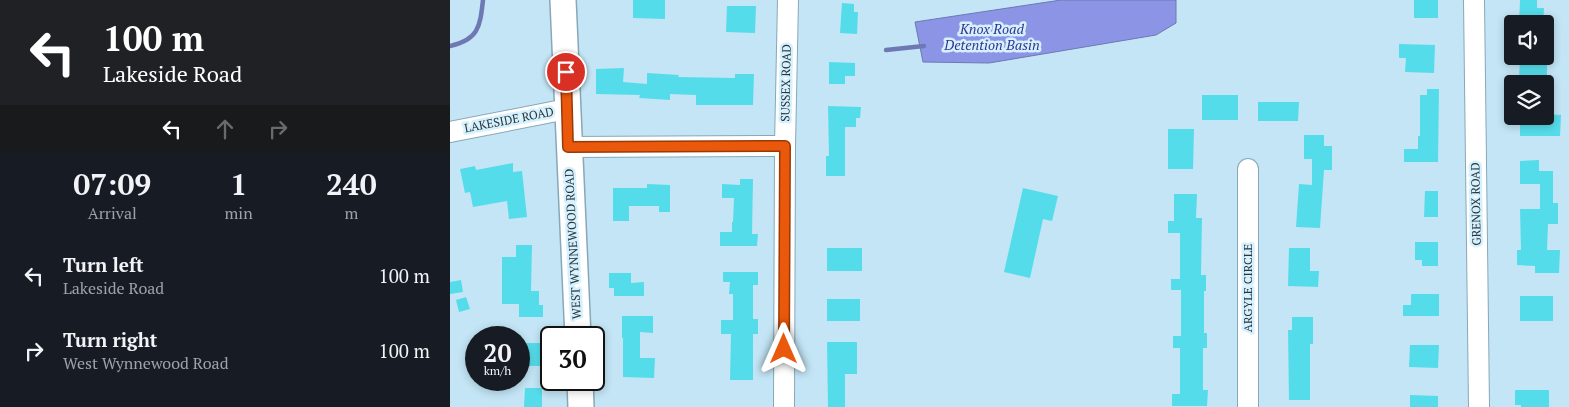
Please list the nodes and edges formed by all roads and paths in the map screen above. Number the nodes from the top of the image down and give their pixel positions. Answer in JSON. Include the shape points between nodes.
{"nodes":[{"id":1,"x":563,"y":0,"type":"edge"},
{"id":2,"x":788,"y":0,"type":"edge"},
{"id":3,"x":1474,"y":0,"type":"edge"},
{"id":4,"x":567,"y":109,"type":"junction"},
{"id":5,"x":450,"y":132,"type":"edge"},
{"id":6,"x":785,"y":146,"type":"junction"},
{"id":7,"x":568,"y":147,"type":"junction"},
{"id":8,"x":1248,"y":168,"type":"dead end"},
{"id":9,"x":577,"y":326,"type":"edge"},
{"id":10,"x":580,"y":391,"type":"edge"},
{"id":11,"x":581,"y":407,"type":"edge"},
{"id":12,"x":784,"y":407,"type":"edge"},
{"id":13,"x":1248,"y":407,"type":"edge"},
{"id":14,"x":1479,"y":407,"type":"edge"}],
"edges":[{"from":1,"to":4,"type":"main road","name":"WEST WYNNEWOOD ROAD"},
{"from":2,"to":6,"type":"street","name":"SUSSEX ROAD"},
{"from":3,"to":14,"type":"street","name":"GRENOX ROAD"},
{"from":4,"to":5,"type":"street","name":"LAKESIDE ROAD"},
{"from":4,"to":7,"type":"main road","name":"WEST WYNNEWOOD ROAD"},
{"from":6,"to":7,"type":"street"},
{"from":6,"to":12,"type":"street","name":"SUSSEX ROAD"},
{"from":7,"to":9,"type":"main road","name":"WEST WYNNEWOOD ROAD"},
{"from":8,"to":13,"type":"street","name":"ARGYLE CIRCLE"},
{"from":10,"to":11,"type":"main road"}]}
